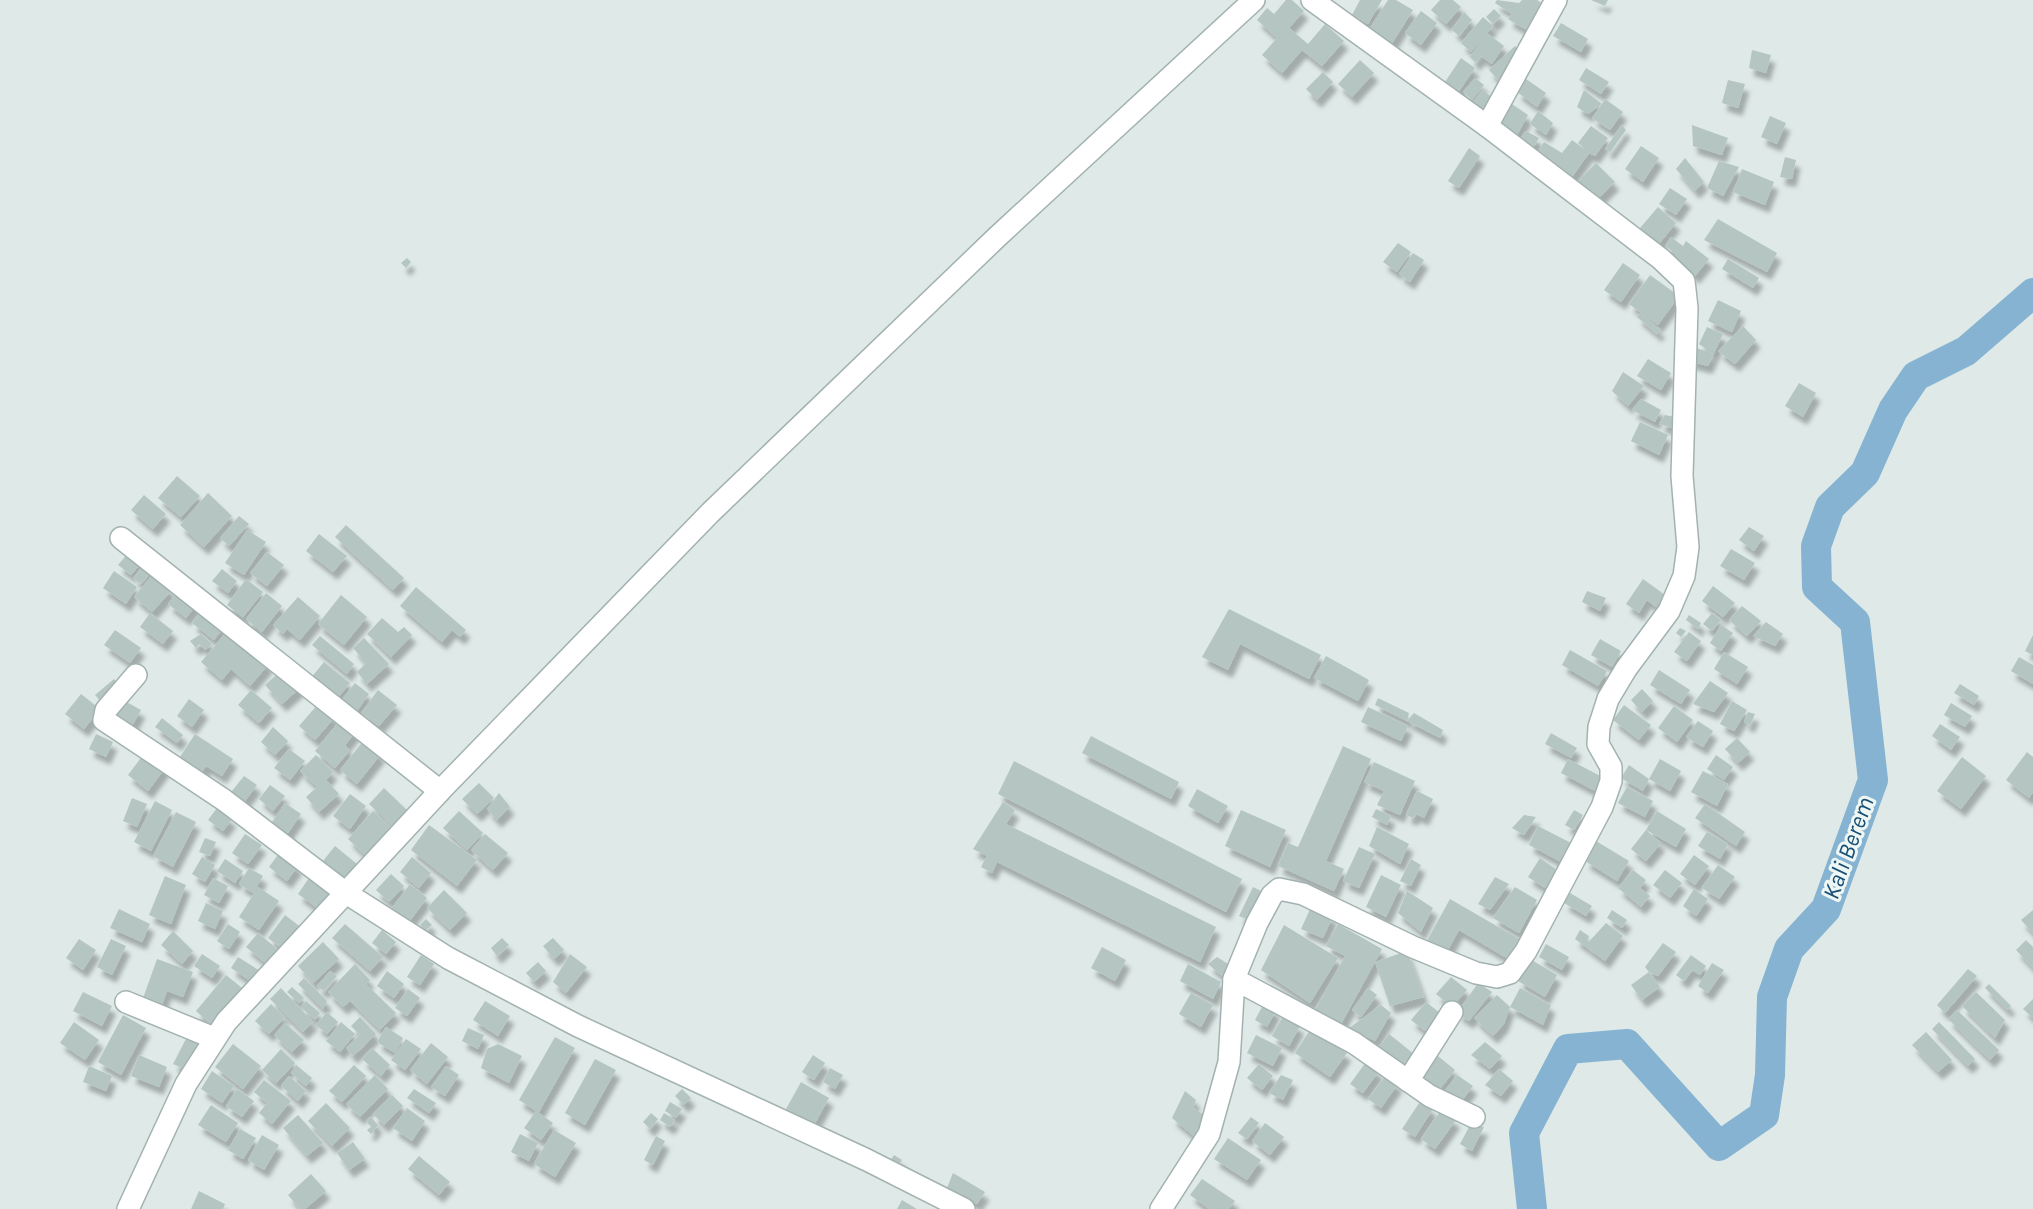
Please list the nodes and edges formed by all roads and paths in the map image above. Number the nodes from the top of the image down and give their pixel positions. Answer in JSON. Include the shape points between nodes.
{"nodes":[{"id":1,"x":1254,"y":0,"type":"edge"},
{"id":2,"x":1312,"y":0,"type":"edge"},
{"id":3,"x":1556,"y":0,"type":"edge"},
{"id":4,"x":1487,"y":126,"type":"junction"},
{"id":5,"x":121,"y":538,"type":"dead end"},
{"id":6,"x":136,"y":675,"type":"dead end"},
{"id":7,"x":440,"y":791,"type":"junction"},
{"id":8,"x":346,"y":893,"type":"junction"},
{"id":9,"x":1234,"y":979,"type":"junction"},
{"id":10,"x":126,"y":1002,"type":"dead end"},
{"id":11,"x":1452,"y":1012,"type":"dead end"},
{"id":12,"x":214,"y":1038,"type":"junction"},
{"id":13,"x":1408,"y":1081,"type":"junction"},
{"id":14,"x":1474,"y":1117,"type":"dead end"},
{"id":15,"x":128,"y":1209,"type":"edge"},
{"id":16,"x":964,"y":1209,"type":"edge"},
{"id":17,"x":1161,"y":1209,"type":"edge"}],
"edges":[{"from":1,"to":7,"type":"street","via":[[997,237],[711,512]]},
{"from":2,"to":4,"type":"street"},
{"from":3,"to":4,"type":"street"},
{"from":4,"to":9,"type":"street","via":[[1684,281],[1682,476],[1688,547],[1684,576],[1669,611],[1608,699],[1598,744],[1611,767],[1611,781],[1602,807],[1510,973],[1497,977],[1453,965],[1288,888],[1272,895]]},
{"from":5,"to":7,"type":"street"},
{"from":6,"to":8,"type":"street","via":[[106,710],[104,720],[224,800]]},
{"from":7,"to":8,"type":"street"},
{"from":8,"to":12,"type":"street"},
{"from":8,"to":16,"type":"street","via":[[493,984]]},
{"from":9,"to":13,"type":"street","via":[[1354,1042]]},
{"from":9,"to":17,"type":"street","via":[[1230,1062],[1220,1104],[1209,1134]]},
{"from":10,"to":12,"type":"street"},
{"from":11,"to":13,"type":"street"},
{"from":12,"to":15,"type":"street","via":[[186,1084]]},
{"from":13,"to":14,"type":"street"}]}
